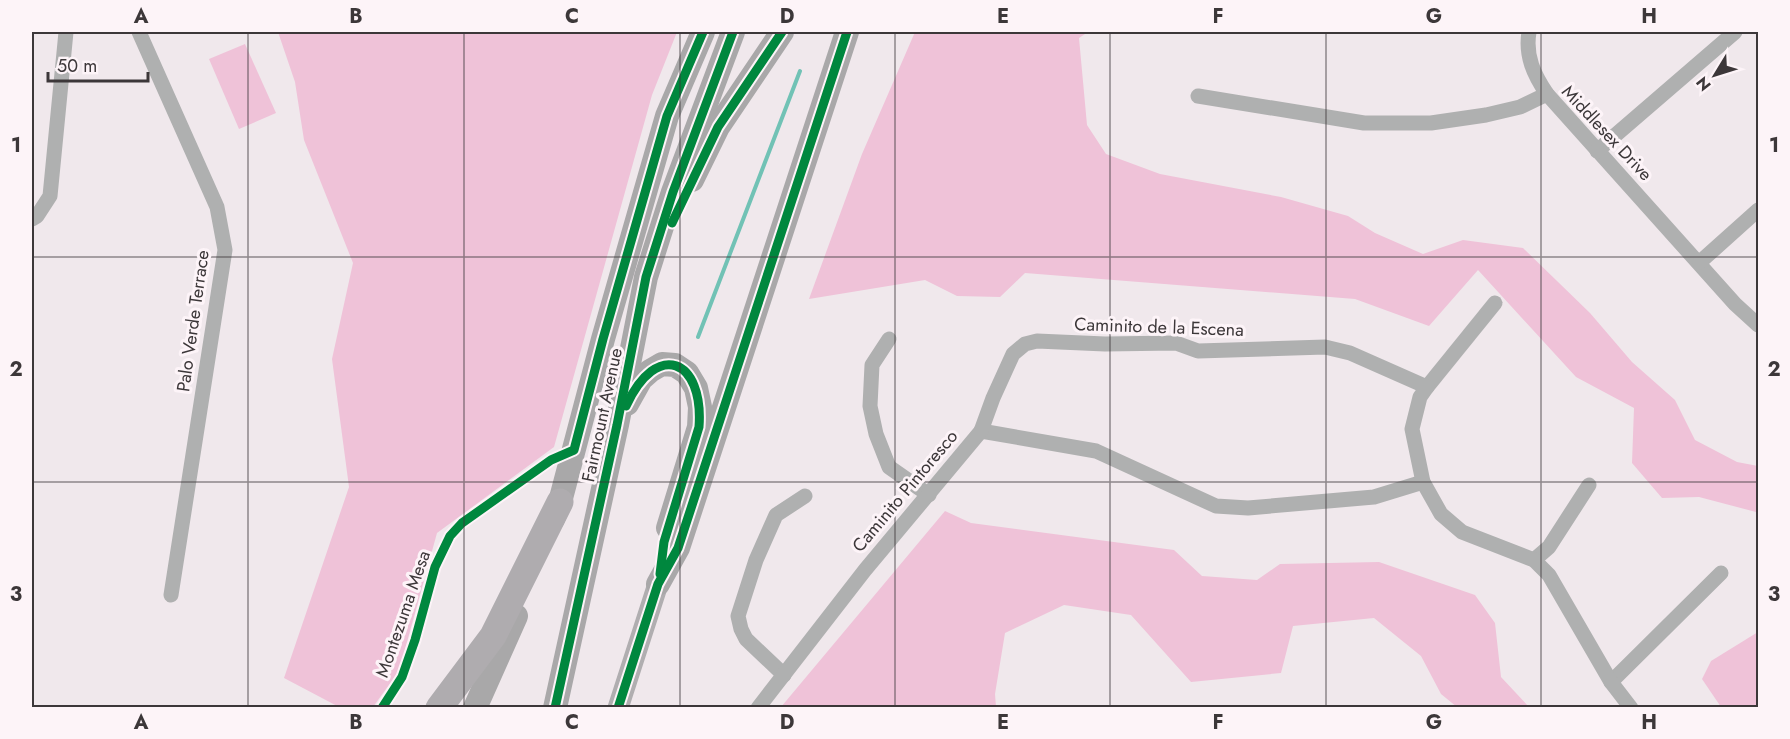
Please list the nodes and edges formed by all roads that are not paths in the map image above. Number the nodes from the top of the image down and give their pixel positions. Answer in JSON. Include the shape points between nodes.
{"nodes":[{"id":1,"x":66,"y":32,"type":"edge"},
{"id":2,"x":139,"y":32,"type":"edge"},
{"id":3,"x":703,"y":32,"type":"edge"},
{"id":4,"x":733,"y":32,"type":"edge"},
{"id":5,"x":782,"y":32,"type":"edge"},
{"id":6,"x":847,"y":32,"type":"edge"},
{"id":7,"x":1529,"y":32,"type":"edge"},
{"id":8,"x":1736,"y":32,"type":"edge"},
{"id":9,"x":1547,"y":94,"type":"junction"},
{"id":10,"x":1198,"y":96,"type":"dead end"},
{"id":11,"x":1598,"y":151,"type":"junction"},
{"id":12,"x":1758,"y":210,"type":"edge"},
{"id":13,"x":32,"y":219,"type":"edge"},
{"id":14,"x":1700,"y":262,"type":"junction"},
{"id":15,"x":646,"y":277,"type":"junction"},
{"id":16,"x":1495,"y":303,"type":"dead end"},
{"id":17,"x":1758,"y":325,"type":"edge"},
{"id":18,"x":889,"y":339,"type":"dead end"},
{"id":19,"x":1427,"y":387,"type":"junction"},
{"id":20,"x":617,"y":425,"type":"junction"},
{"id":21,"x":981,"y":430,"type":"junction"},
{"id":22,"x":1423,"y":482,"type":"junction"},
{"id":23,"x":1589,"y":485,"type":"dead end"},
{"id":24,"x":929,"y":495,"type":"junction"},
{"id":25,"x":805,"y":496,"type":"dead end"},
{"id":26,"x":560,"y":502,"type":"junction"},
{"id":27,"x":1534,"y":560,"type":"junction"},
{"id":28,"x":1721,"y":573,"type":"dead end"},
{"id":29,"x":658,"y":584,"type":"junction"},
{"id":30,"x":171,"y":595,"type":"dead end"},
{"id":31,"x":784,"y":675,"type":"junction"},
{"id":32,"x":1611,"y":682,"type":"junction"},
{"id":33,"x":440,"y":708,"type":"edge"},
{"id":34,"x":475,"y":708,"type":"edge"},
{"id":35,"x":555,"y":708,"type":"edge"},
{"id":36,"x":618,"y":708,"type":"edge"},
{"id":37,"x":758,"y":708,"type":"edge"},
{"id":38,"x":1632,"y":708,"type":"edge"}],
"edges":[{"from":1,"to":13,"type":"street","via":[[50,196]]},
{"from":2,"to":30,"type":"street","name":"Palo Verde Terrace","via":[[217,207],[225,250]]},
{"from":3,"to":26,"type":"main road","name":"Fairmount Avenue","via":[[668,116]]},
{"from":4,"to":15,"type":"main road","name":"Fairmount Avenue","via":[[673,192]]},
{"from":5,"to":15,"type":"main road","via":[[718,127]]},
{"from":6,"to":29,"type":"main road","via":[[678,548]]},
{"from":7,"to":9,"type":"street","via":[[1533,72]]},
{"from":8,"to":11,"type":"street"},
{"from":9,"to":10,"type":"street","name":"Middlesex Drive","via":[[1520,107],[1431,123],[1364,123]]},
{"from":9,"to":11,"type":"street","name":"Middlesex Drive"},
{"from":11,"to":14,"type":"street","name":"Middlesex Drive"},
{"from":12,"to":14,"type":"street"},
{"from":14,"to":17,"type":"street","name":"Middlesex Drive"},
{"from":15,"to":20,"type":"main road","name":"Fairmount Avenue"},
{"from":16,"to":19,"type":"street"},
{"from":18,"to":24,"type":"street","via":[[872,365],[870,406],[876,434],[890,467]]},
{"from":19,"to":21,"type":"street","name":"Caminito de la Escena","via":[[1350,353],[1324,347],[1198,351],[1176,343],[1037,341],[1025,344],[1013,354]]},
{"from":19,"to":22,"type":"street","via":[[1412,429]]},
{"from":20,"to":29,"type":"main road","via":[[641,379],[662,364],[675,365],[687,373],[696,388],[699,427],[664,542]]},
{"from":20,"to":35,"type":"main road","name":"Fairmount Avenue"},
{"from":21,"to":22,"type":"street","name":"Caminito Pintoresco","via":[[1096,451],[1216,506],[1248,508],[1374,497]]},
{"from":21,"to":24,"type":"street","name":"Caminito Pintoresco"},
{"from":22,"to":27,"type":"street","via":[[1441,514],[1462,532]]},
{"from":23,"to":27,"type":"street","via":[[1549,547]]},
{"from":24,"to":31,"type":"street","name":"Caminito Pintoresco"},
{"from":25,"to":31,"type":"street","via":[[776,515],[738,616],[746,639]]},
{"from":26,"to":33,"type":"highway","via":[[493,636]]},
{"from":26,"to":34,"type":"main road","name":"Fairmount Avenue"},
{"from":27,"to":32,"type":"street","via":[[1549,575]]},
{"from":28,"to":32,"type":"street"},
{"from":29,"to":36,"type":"street"},
{"from":31,"to":37,"type":"street","name":"Caminito Pintoresco"},
{"from":32,"to":38,"type":"street"}]}
